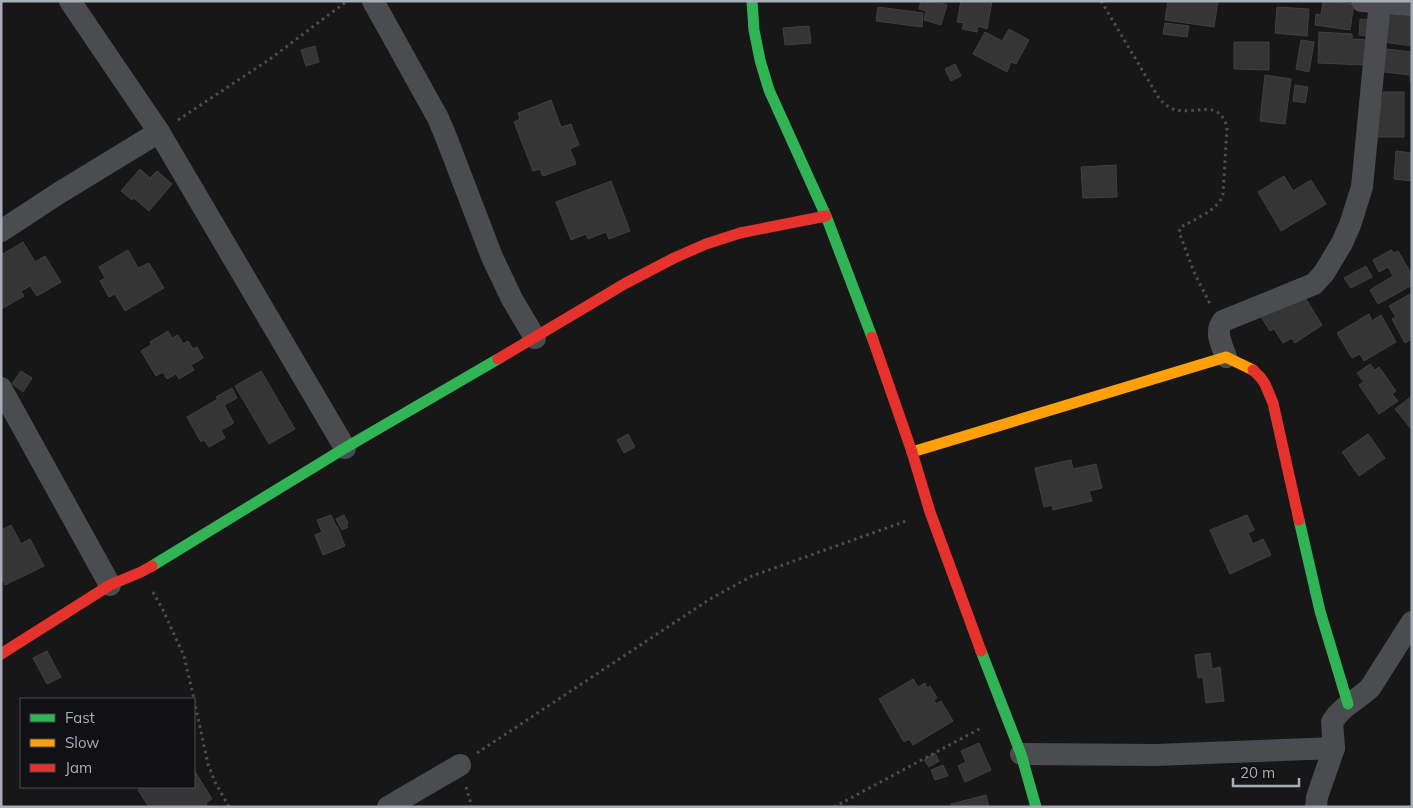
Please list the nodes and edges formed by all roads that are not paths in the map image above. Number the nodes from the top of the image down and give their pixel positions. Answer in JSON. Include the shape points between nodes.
{"nodes":[{"id":1,"x":70,"y":1,"type":"edge"},
{"id":2,"x":373,"y":1,"type":"edge"},
{"id":3,"x":752,"y":1,"type":"edge"},
{"id":4,"x":1374,"y":2,"type":"edge"},
{"id":5,"x":1412,"y":5,"type":"edge"},
{"id":6,"x":160,"y":132,"type":"junction"},
{"id":7,"x":826,"y":216,"type":"junction"},
{"id":8,"x":1,"y":231,"type":"edge"},
{"id":9,"x":535,"y":338,"type":"junction"},
{"id":10,"x":1226,"y":357,"type":"junction"},
{"id":11,"x":1,"y":388,"type":"edge"},
{"id":12,"x":346,"y":448,"type":"junction"},
{"id":13,"x":912,"y":452,"type":"junction"},
{"id":14,"x":110,"y":585,"type":"junction"},
{"id":15,"x":1412,"y":622,"type":"edge"},
{"id":16,"x":1,"y":654,"type":"edge"},
{"id":17,"x":1348,"y":704,"type":"junction"},
{"id":18,"x":1334,"y":748,"type":"junction"},
{"id":19,"x":1021,"y":754,"type":"junction"},
{"id":20,"x":460,"y":765,"type":"road end"},
{"id":21,"x":388,"y":807,"type":"edge"},
{"id":22,"x":1036,"y":807,"type":"edge"},
{"id":23,"x":1316,"y":807,"type":"edge"}],
"edges":[{"from":1,"to":6,"type":"street"},
{"from":2,"to":9,"type":"street","via":[[438,118],[492,257]]},
{"from":3,"to":7,"type":"street","via":[[754,30],[769,90]]},
{"from":4,"to":5,"type":"street"},
{"from":4,"to":10,"type":"street","via":[[1362,187],[1350,225],[1324,273],[1314,284],[1223,321],[1219,336]]},
{"from":6,"to":8,"type":"street"},
{"from":6,"to":12,"type":"street"},
{"from":7,"to":9,"type":"street","via":[[740,233],[706,244],[626,283]]},
{"from":7,"to":13,"type":"street"},
{"from":9,"to":12,"type":"street"},
{"from":10,"to":13,"type":"street"},
{"from":10,"to":17,"type":"street","via":[[1250,368],[1268,386],[1320,611]]},
{"from":11,"to":14,"type":"street"},
{"from":12,"to":14,"type":"street","via":[[141,572]]},
{"from":13,"to":19,"type":"street","via":[[930,512]]},
{"from":14,"to":16,"type":"street"},
{"from":15,"to":17,"type":"street","via":[[1370,688]]},
{"from":17,"to":18,"type":"street","via":[[1332,722]]},
{"from":18,"to":19,"type":"street","via":[[1156,755]]},
{"from":18,"to":23,"type":"street"},
{"from":19,"to":22,"type":"street"},
{"from":20,"to":21,"type":"street"}]}
